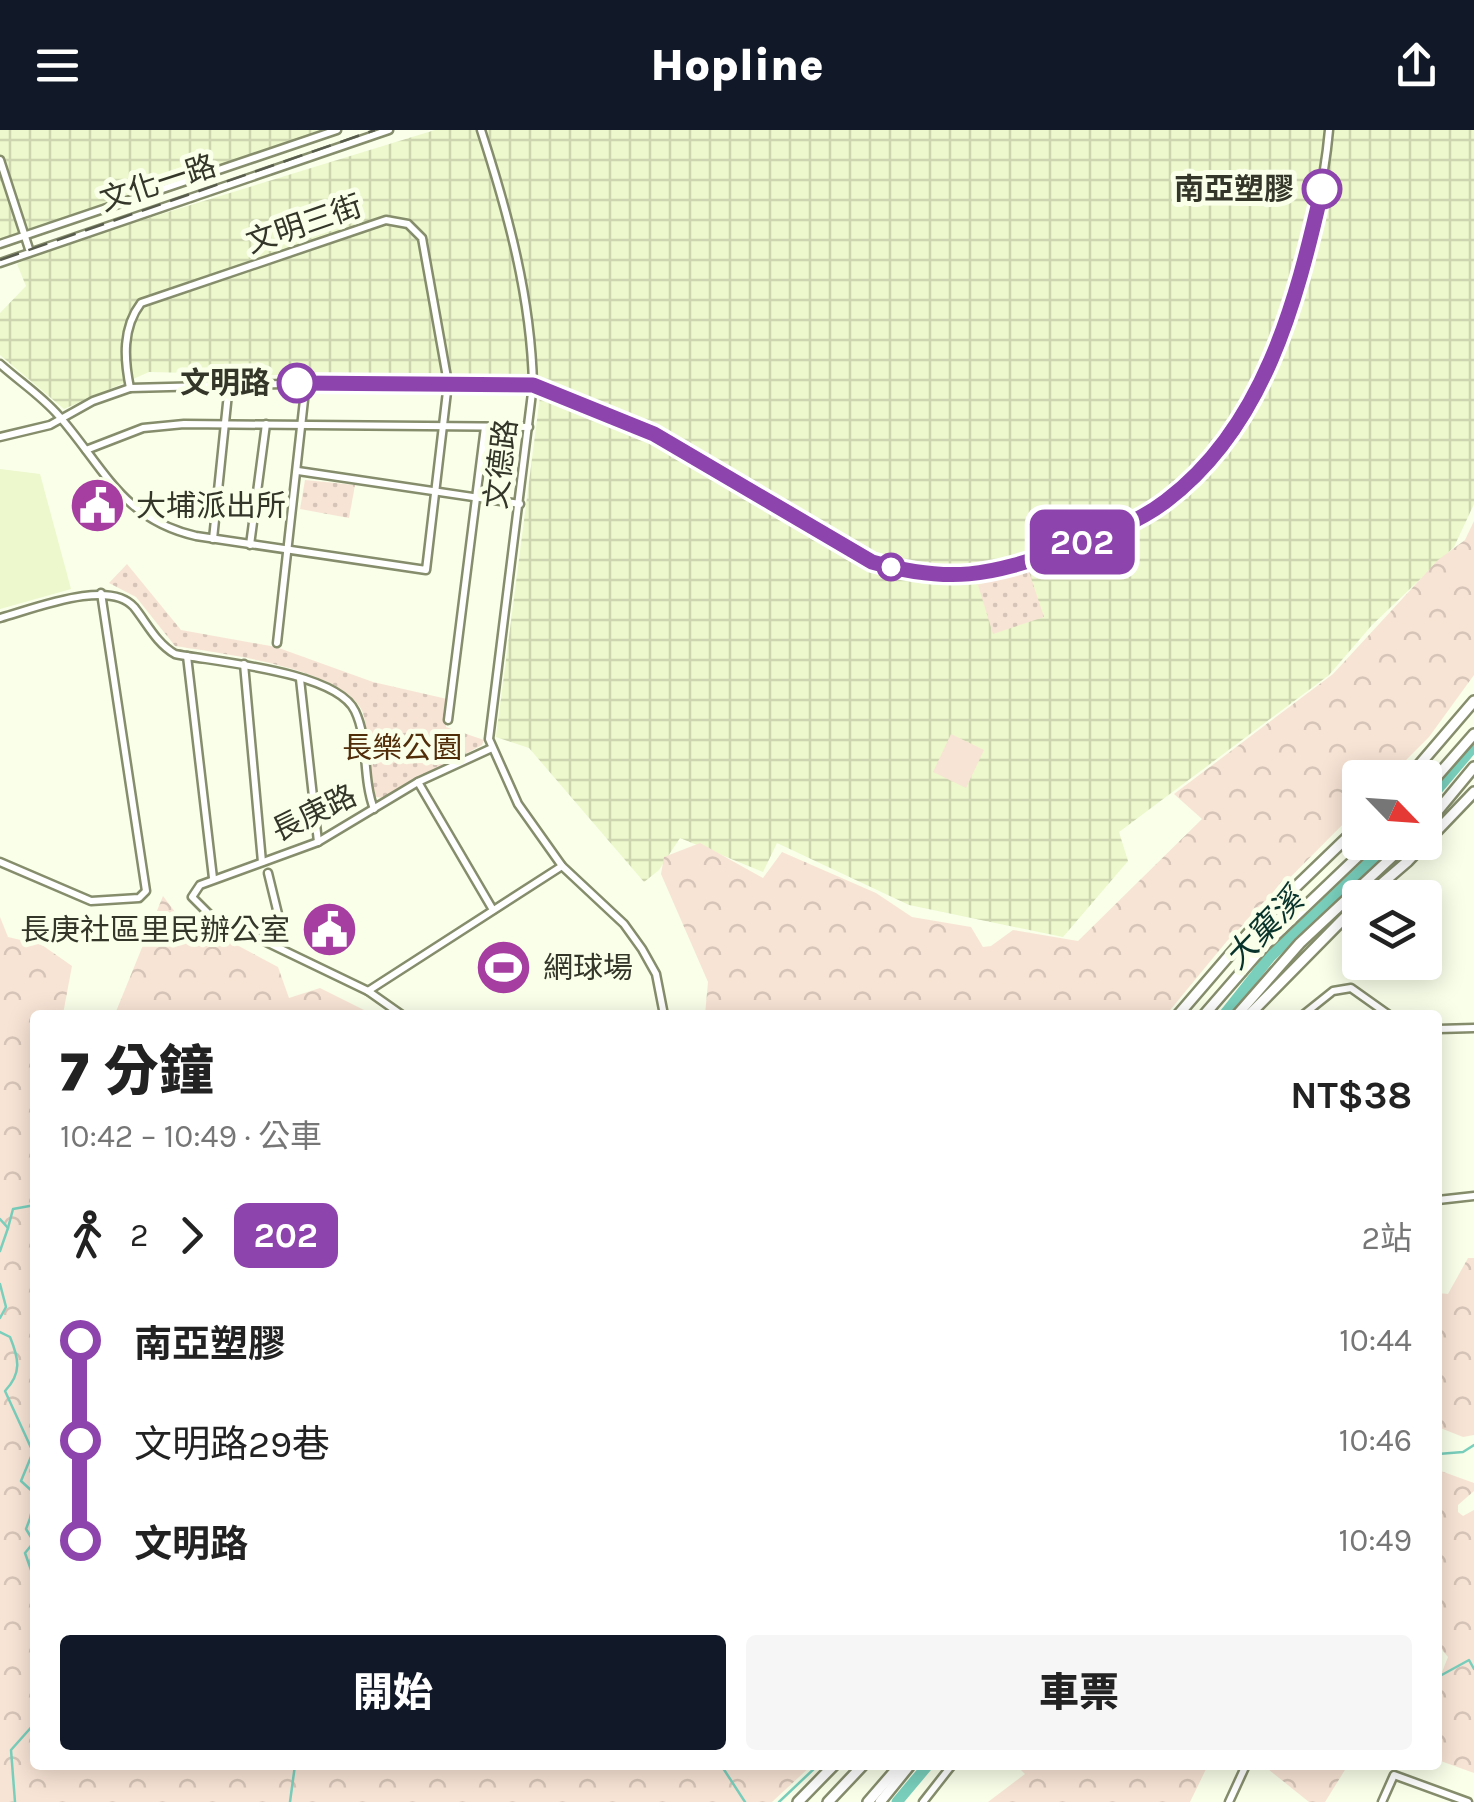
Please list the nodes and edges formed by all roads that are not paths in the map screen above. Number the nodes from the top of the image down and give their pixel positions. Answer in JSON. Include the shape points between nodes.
{"nodes":[{"id":1,"x":337,"y":130,"type":"edge"},
{"id":2,"x":390,"y":130,"type":"edge"},
{"id":3,"x":481,"y":130,"type":"edge"},
{"id":4,"x":1329,"y":130,"type":"edge"},
{"id":5,"x":0,"y":160,"type":"edge"},
{"id":6,"x":24,"y":233,"type":"junction"},
{"id":7,"x":0,"y":244,"type":"edge"},
{"id":8,"x":29,"y":250,"type":"junction"},
{"id":9,"x":0,"y":263,"type":"edge"},
{"id":10,"x":0,"y":364,"type":"edge"},
{"id":11,"x":306,"y":382,"type":"junction"},
{"id":12,"x":448,"y":383,"type":"junction"},
{"id":13,"x":229,"y":384,"type":"junction"},
{"id":14,"x":533,"y":385,"type":"junction"},
{"id":15,"x":130,"y":388,"type":"junction"},
{"id":16,"x":62,"y":418,"type":"junction"},
{"id":17,"x":226,"y":424,"type":"junction"},
{"id":18,"x":266,"y":424,"type":"junction"},
{"id":19,"x":304,"y":424,"type":"junction"},
{"id":20,"x":442,"y":426,"type":"junction"},
{"id":21,"x":484,"y":427,"type":"junction"},
{"id":22,"x":529,"y":427,"type":"junction"},
{"id":23,"x":0,"y":437,"type":"edge"},
{"id":24,"x":86,"y":450,"type":"junction"},
{"id":25,"x":298,"y":471,"type":"junction"},
{"id":26,"x":435,"y":491,"type":"junction"},
{"id":27,"x":477,"y":498,"type":"junction"},
{"id":28,"x":520,"y":504,"type":"junction"},
{"id":29,"x":213,"y":539,"type":"junction"},
{"id":30,"x":250,"y":545,"type":"junction"},
{"id":31,"x":289,"y":550,"type":"junction"},
{"id":32,"x":102,"y":593,"type":"junction"},
{"id":33,"x":0,"y":618,"type":"edge"},
{"id":34,"x":277,"y":643,"type":"dead end"},
{"id":35,"x":187,"y":656,"type":"junction"},
{"id":36,"x":244,"y":664,"type":"junction"},
{"id":37,"x":300,"y":679,"type":"junction"},
{"id":38,"x":1474,"y":702,"type":"edge"},
{"id":39,"x":448,"y":720,"type":"dead end"},
{"id":40,"x":1474,"y":734,"type":"edge"},
{"id":41,"x":492,"y":748,"type":"junction"},
{"id":42,"x":1424,"y":760,"type":"edge"},
{"id":43,"x":1474,"y":767,"type":"edge"},
{"id":44,"x":1442,"y":771,"type":"edge"},
{"id":45,"x":418,"y":782,"type":"junction"},
{"id":46,"x":1474,"y":792,"type":"edge"},
{"id":47,"x":1442,"y":806,"type":"edge"},
{"id":48,"x":374,"y":809,"type":"junction"},
{"id":49,"x":318,"y":842,"type":"junction"},
{"id":50,"x":1342,"y":842,"type":"edge"},
{"id":51,"x":1354,"y":860,"type":"edge"},
{"id":52,"x":1389,"y":860,"type":"edge"},
{"id":53,"x":0,"y":862,"type":"edge"},
{"id":54,"x":262,"y":862,"type":"junction"},
{"id":55,"x":562,"y":866,"type":"junction"},
{"id":56,"x":268,"y":874,"type":"dead end"},
{"id":57,"x":213,"y":879,"type":"junction"},
{"id":58,"x":1386,"y":880,"type":"edge"},
{"id":59,"x":493,"y":910,"type":"junction"},
{"id":60,"x":279,"y":918,"type":"dead end"},
{"id":61,"x":1342,"y":921,"type":"edge"},
{"id":62,"x":368,"y":990,"type":"junction"},
{"id":63,"x":395,"y":1010,"type":"edge"},
{"id":64,"x":663,"y":1010,"type":"edge"},
{"id":65,"x":1182,"y":1010,"type":"edge"},
{"id":66,"x":1208,"y":1010,"type":"edge"},
{"id":67,"x":1242,"y":1010,"type":"edge"},
{"id":68,"x":1254,"y":1010,"type":"edge"},
{"id":69,"x":1309,"y":1010,"type":"edge"},
{"id":70,"x":1382,"y":1010,"type":"edge"},
{"id":71,"x":1474,"y":1028,"type":"edge"},
{"id":72,"x":1442,"y":1030,"type":"edge"},
{"id":73,"x":1474,"y":1196,"type":"edge"},
{"id":74,"x":1442,"y":1200,"type":"edge"},
{"id":75,"x":829,"y":1770,"type":"edge"},
{"id":76,"x":858,"y":1770,"type":"edge"},
{"id":77,"x":896,"y":1770,"type":"edge"},
{"id":78,"x":906,"y":1770,"type":"edge"},
{"id":79,"x":948,"y":1770,"type":"edge"},
{"id":80,"x":1244,"y":1770,"type":"edge"},
{"id":81,"x":1444,"y":1793,"type":"junction"},
{"id":82,"x":798,"y":1802,"type":"edge"},
{"id":83,"x":828,"y":1802,"type":"edge"},
{"id":84,"x":868,"y":1802,"type":"edge"},
{"id":85,"x":880,"y":1802,"type":"edge"},
{"id":86,"x":923,"y":1802,"type":"edge"},
{"id":87,"x":1229,"y":1802,"type":"edge"},
{"id":88,"x":1382,"y":1802,"type":"edge"},
{"id":89,"x":1440,"y":1802,"type":"edge"},
{"id":90,"x":1468,"y":1802,"type":"edge"}],
"edges":[{"from":1,"to":6,"type":"street","name":"文化一路"},
{"from":2,"to":8,"type":"street","name":"文化一路"},
{"from":3,"to":14,"type":"street","name":"文德路","via":[[518,262]]},
{"from":4,"to":14,"type":"street","via":[[1312,230],[1280,334],[1260,390],[1234,432],[1166,502],[1120,528],[1017,566],[970,577],[872,562],[654,434]]},
{"from":5,"to":6,"type":"street"},
{"from":6,"to":7,"type":"street","name":"文化一路"},
{"from":6,"to":8,"type":"street"},
{"from":8,"to":9,"type":"street","name":"文化一路"},
{"from":10,"to":16,"type":"street"},
{"from":11,"to":12,"type":"street"},
{"from":11,"to":13,"type":"street"},
{"from":11,"to":19,"type":"street"},
{"from":12,"to":14,"type":"street"},
{"from":12,"to":15,"type":"street","name":"文明三街","via":[[422,238],[408,224],[386,220],[141,303],[124,352]]},
{"from":12,"to":20,"type":"street"},
{"from":13,"to":15,"type":"street"},
{"from":13,"to":17,"type":"street"},
{"from":14,"to":22,"type":"street","name":"文德路"},
{"from":15,"to":16,"type":"street"},
{"from":16,"to":23,"type":"street"},
{"from":16,"to":24,"type":"street"},
{"from":17,"to":18,"type":"street"},
{"from":17,"to":24,"type":"street","via":[[143,428]]},
{"from":17,"to":29,"type":"street"},
{"from":18,"to":19,"type":"street"},
{"from":18,"to":30,"type":"street"},
{"from":19,"to":20,"type":"street"},
{"from":19,"to":25,"type":"street"},
{"from":20,"to":21,"type":"street"},
{"from":20,"to":26,"type":"street"},
{"from":21,"to":22,"type":"street"},
{"from":21,"to":27,"type":"street"},
{"from":22,"to":28,"type":"street","name":"文德路"},
{"from":24,"to":29,"type":"street","via":[[137,512],[176,532]]},
{"from":25,"to":26,"type":"street"},
{"from":25,"to":31,"type":"street"},
{"from":26,"to":27,"type":"street"},
{"from":26,"to":31,"type":"street","via":[[426,570]]},
{"from":27,"to":28,"type":"street"},
{"from":27,"to":39,"type":"street"},
{"from":28,"to":41,"type":"street","name":"文德路"},
{"from":29,"to":30,"type":"street"},
{"from":30,"to":31,"type":"street"},
{"from":31,"to":34,"type":"street"},
{"from":32,"to":33,"type":"street"},
{"from":32,"to":35,"type":"street","via":[[126,599],[160,644]]},
{"from":32,"to":53,"type":"street","via":[[146,891],[139,898],[91,902]]},
{"from":35,"to":36,"type":"street"},
{"from":35,"to":57,"type":"street"},
{"from":36,"to":37,"type":"street"},
{"from":36,"to":54,"type":"street"},
{"from":37,"to":48,"type":"street","via":[[342,696],[356,712]]},
{"from":37,"to":49,"type":"street"},
{"from":38,"to":42,"type":"highway"},
{"from":40,"to":44,"type":"highway"},
{"from":41,"to":45,"type":"street","name":"長庚路"},
{"from":41,"to":55,"type":"street","via":[[518,804]]},
{"from":43,"to":47,"type":"highway"},
{"from":45,"to":48,"type":"street","name":"長庚路"},
{"from":45,"to":59,"type":"street"},
{"from":46,"to":58,"type":"highway"},
{"from":48,"to":49,"type":"street","name":"長庚路"},
{"from":49,"to":54,"type":"street","name":"長庚路"},
{"from":50,"to":65,"type":"highway"},
{"from":51,"to":66,"type":"highway"},
{"from":52,"to":67,"type":"highway","via":[[1300,943]]},
{"from":54,"to":57,"type":"street","name":"長庚路"},
{"from":55,"to":59,"type":"street"},
{"from":55,"to":64,"type":"street","via":[[642,949],[656,974]]},
{"from":56,"to":60,"type":"street"},
{"from":57,"to":62,"type":"street","via":[[194,892],[199,909]]},
{"from":59,"to":62,"type":"street"},
{"from":61,"to":68,"type":"highway"},
{"from":62,"to":63,"type":"street"},
{"from":69,"to":70,"type":"street","via":[[1333,991],[1351,988]]},
{"from":71,"to":72,"type":"street"},
{"from":73,"to":74,"type":"street"},
{"from":75,"to":82,"type":"highway"},
{"from":76,"to":83,"type":"highway"},
{"from":77,"to":84,"type":"highway"},
{"from":78,"to":85,"type":"highway"},
{"from":79,"to":86,"type":"street"},
{"from":80,"to":87,"type":"street"},
{"from":81,"to":88,"type":"street","via":[[1394,1776]]},
{"from":81,"to":89,"type":"street"},
{"from":81,"to":90,"type":"street"}]}
